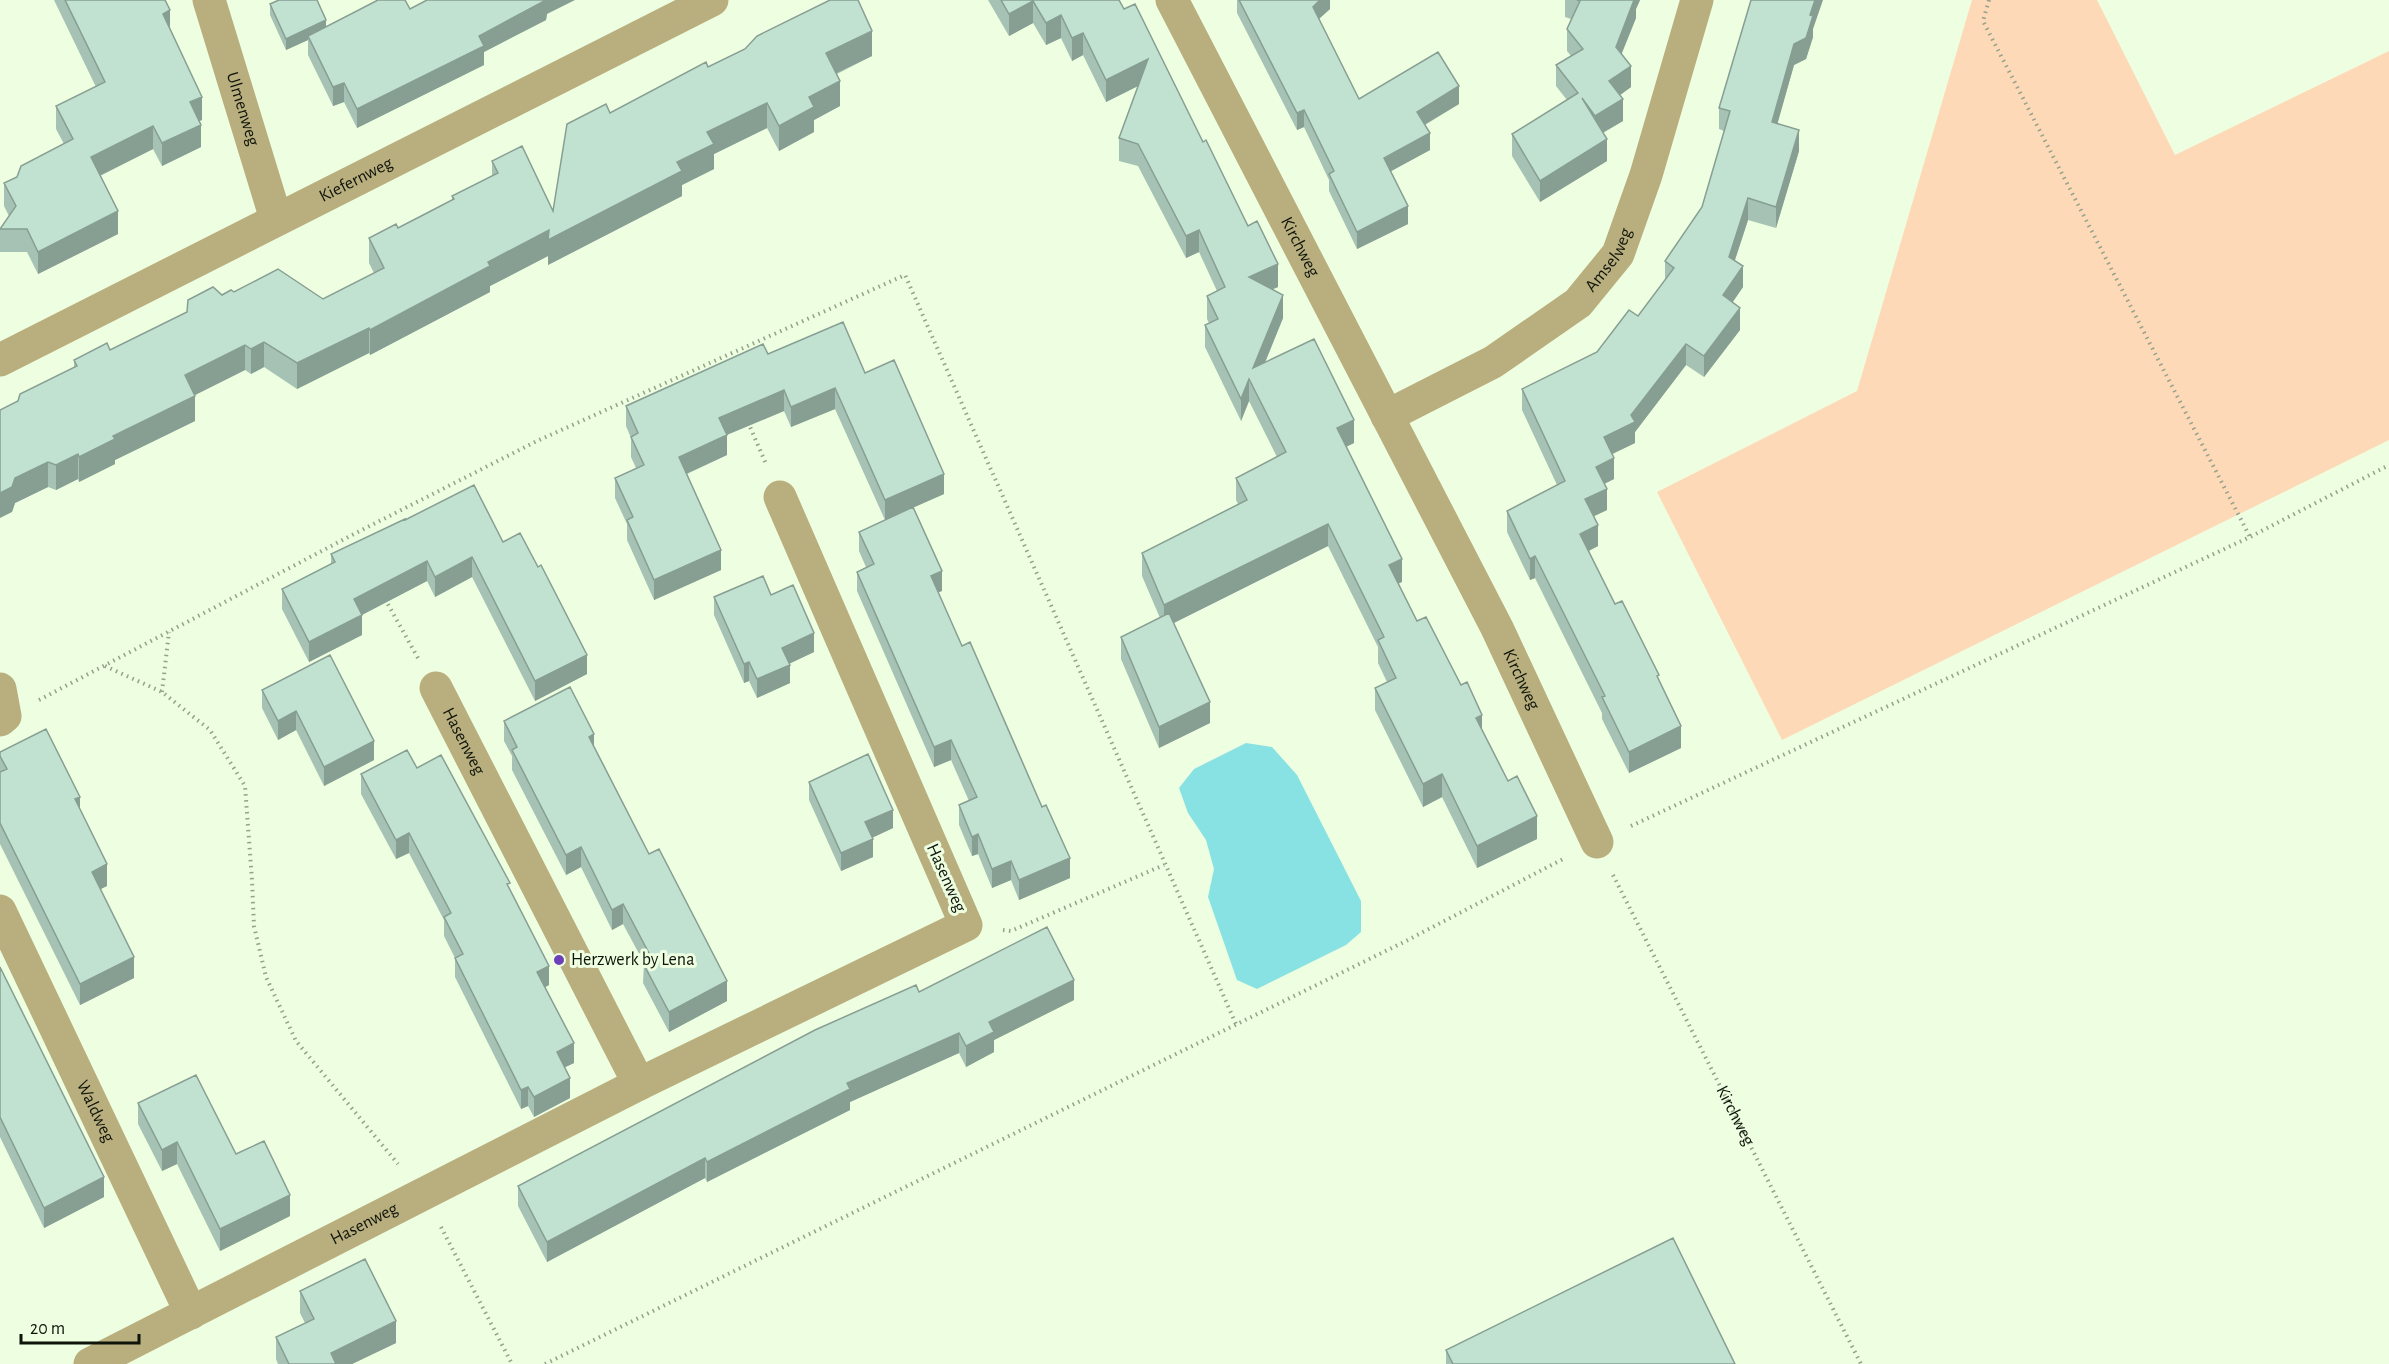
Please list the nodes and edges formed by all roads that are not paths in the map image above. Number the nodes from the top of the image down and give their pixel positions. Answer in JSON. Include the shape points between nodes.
{"nodes":[{"id":1,"x":209,"y":0,"type":"edge"},
{"id":2,"x":712,"y":0,"type":"edge"},
{"id":3,"x":1172,"y":0,"type":"edge"},
{"id":4,"x":1697,"y":0,"type":"edge"},
{"id":5,"x":276,"y":219,"type":"junction"},
{"id":6,"x":0,"y":360,"type":"edge"},
{"id":7,"x":1387,"y":416,"type":"junction"},
{"id":8,"x":780,"y":497,"type":"road end"},
{"id":9,"x":436,"y":688,"type":"road end"},
{"id":10,"x":1597,"y":842,"type":"road end"},
{"id":11,"x":0,"y":911,"type":"edge"},
{"id":12,"x":639,"y":1084,"type":"junction"},
{"id":13,"x":191,"y":1313,"type":"junction"},
{"id":14,"x":90,"y":1364,"type":"edge"}],
"edges":[{"from":1,"to":5,"type":"street","name":"Ulmenweg"},
{"from":2,"to":5,"type":"street","name":"Kiefernweg"},
{"from":3,"to":7,"type":"street","name":"Kirchweg"},
{"from":4,"to":7,"type":"street","name":"Amselweg","via":[[1646,176],[1618,254],[1578,303],[1493,362]]},
{"from":5,"to":6,"type":"street","name":"Kiefernweg"},
{"from":7,"to":10,"type":"street","name":"Kirchweg","via":[[1497,628]]},
{"from":8,"to":12,"type":"street","name":"Hasenweg","via":[[966,925]]},
{"from":9,"to":12,"type":"street","name":"Hasenweg"},
{"from":11,"to":13,"type":"street","name":"Waldweg"},
{"from":12,"to":13,"type":"street","name":"Hasenweg"},
{"from":13,"to":14,"type":"street","name":"Hasenweg"}]}
